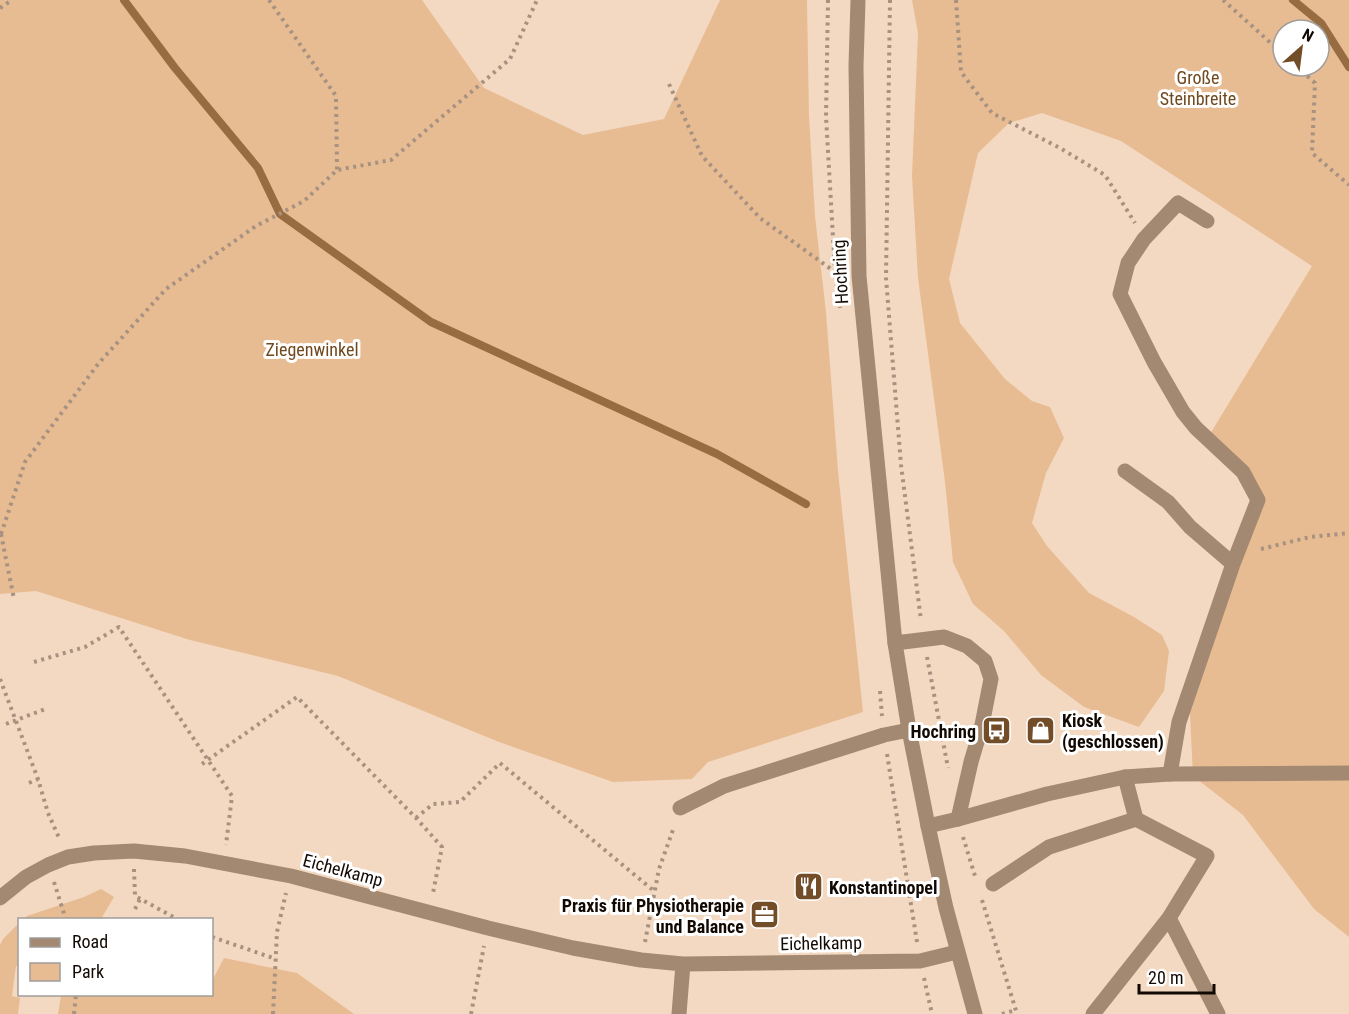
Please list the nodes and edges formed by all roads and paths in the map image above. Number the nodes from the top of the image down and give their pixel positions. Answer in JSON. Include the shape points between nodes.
{"nodes":[{"id":1,"x":12,"y":0,"type":"edge"},
{"id":2,"x":269,"y":0,"type":"edge"},
{"id":3,"x":537,"y":0,"type":"edge"},
{"id":4,"x":858,"y":0,"type":"edge"},
{"id":5,"x":890,"y":0,"type":"edge"},
{"id":6,"x":956,"y":0,"type":"edge"},
{"id":7,"x":1223,"y":0,"type":"edge"},
{"id":8,"x":0,"y":8,"type":"edge"},
{"id":9,"x":1271,"y":43,"type":"edge"},
{"id":10,"x":1309,"y":78,"type":"edge"},
{"id":11,"x":669,"y":84,"type":"dead end"},
{"id":12,"x":337,"y":170,"type":"junction"},
{"id":13,"x":1349,"y":185,"type":"edge"},
{"id":14,"x":1207,"y":221,"type":"dead end"},
{"id":15,"x":1144,"y":238,"type":"junction"},
{"id":16,"x":835,"y":272,"type":"dead end"},
{"id":17,"x":1125,"y":471,"type":"dead end"},
{"id":18,"x":1349,"y":533,"type":"edge"},
{"id":19,"x":0,"y":534,"type":"edge"},
{"id":20,"x":1235,"y":559,"type":"junction"},
{"id":21,"x":14,"y":599,"type":"dead end"},
{"id":22,"x":924,"y":639,"type":"junction"},
{"id":23,"x":895,"y":643,"type":"junction"},
{"id":24,"x":138,"y":656,"type":"junction"},
{"id":25,"x":132,"y":660,"type":"dead end"},
{"id":26,"x":34,"y":662,"type":"dead end"},
{"id":27,"x":0,"y":679,"type":"edge"},
{"id":28,"x":172,"y":707,"type":"junction"},
{"id":29,"x":48,"y":708,"type":"dead end"},
{"id":30,"x":167,"y":711,"type":"dead end"},
{"id":31,"x":16,"y":720,"type":"junction"},
{"id":32,"x":6,"y":724,"type":"dead end"},
{"id":33,"x":909,"y":730,"type":"junction"},
{"id":34,"x":208,"y":760,"type":"junction"},
{"id":35,"x":202,"y":764,"type":"dead end"},
{"id":36,"x":1349,"y":773,"type":"edge"},
{"id":37,"x":949,"y":774,"type":"dead end"},
{"id":38,"x":1170,"y":774,"type":"junction"},
{"id":39,"x":1125,"y":777,"type":"junction"},
{"id":40,"x":38,"y":779,"type":"junction"},
{"id":41,"x":29,"y":783,"type":"dead end"},
{"id":42,"x":680,"y":808,"type":"joint"},
{"id":43,"x":416,"y":818,"type":"junction"},
{"id":44,"x":958,"y":819,"type":"junction"},
{"id":45,"x":1136,"y":819,"type":"junction"},
{"id":46,"x":928,"y":826,"type":"junction"},
{"id":47,"x":134,"y":850,"type":"junction"},
{"id":48,"x":68,"y":857,"type":"junction"},
{"id":49,"x":224,"y":864,"type":"junction"},
{"id":50,"x":48,"y":865,"type":"junction"},
{"id":51,"x":291,"y":876,"type":"junction"},
{"id":52,"x":986,"y":885,"type":"joint"},
{"id":53,"x":654,"y":891,"type":"junction"},
{"id":54,"x":0,"y":898,"type":"edge"},
{"id":55,"x":982,"y":898,"type":"dead end"},
{"id":56,"x":140,"y":899,"type":"junction"},
{"id":57,"x":135,"y":909,"type":"dead end"},
{"id":58,"x":430,"y":913,"type":"junction"},
{"id":59,"x":65,"y":918,"type":"edge"},
{"id":60,"x":175,"y":918,"type":"edge"},
{"id":61,"x":1169,"y":918,"type":"junction"},
{"id":62,"x":488,"y":928,"type":"junction"},
{"id":63,"x":213,"y":936,"type":"edge"},
{"id":64,"x":957,"y":952,"type":"junction"},
{"id":65,"x":276,"y":959,"type":"junction"},
{"id":66,"x":641,"y":960,"type":"junction"},
{"id":67,"x":683,"y":964,"type":"junction"},
{"id":68,"x":76,"y":996,"type":"edge"},
{"id":69,"x":1016,"y":1012,"type":"edge"},
{"id":70,"x":74,"y":1014,"type":"edge"},
{"id":71,"x":273,"y":1014,"type":"edge"},
{"id":72,"x":471,"y":1014,"type":"edge"},
{"id":73,"x":679,"y":1014,"type":"edge"},
{"id":74,"x":975,"y":1014,"type":"edge"},
{"id":75,"x":1002,"y":1014,"type":"edge"},
{"id":76,"x":1093,"y":1014,"type":"edge"},
{"id":77,"x":1218,"y":1014,"type":"edge"}],
"edges":[{"from":1,"to":8,"type":"path"},
{"from":2,"to":12,"type":"path","via":[[336,96]]},
{"from":3,"to":12,"type":"path","via":[[510,59],[458,104],[391,160]]},
{"from":4,"to":23,"type":"street","name":"Hochring","via":[[858,276]]},
{"from":5,"to":22,"type":"path","via":[[886,278],[901,465]]},
{"from":6,"to":15,"type":"path","via":[[961,72],[992,113],[1105,175]]},
{"from":7,"to":9,"type":"path"},
{"from":10,"to":13,"type":"path","via":[[1315,83],[1312,153]]},
{"from":11,"to":16,"type":"path","via":[[702,156],[760,218]]},
{"from":12,"to":19,"type":"path","via":[[304,201],[256,226],[166,289],[98,364],[25,462]]},
{"from":14,"to":15,"type":"street","via":[[1178,204]]},
{"from":15,"to":20,"type":"street","via":[[1128,263],[1120,294],[1183,412],[1243,472],[1258,500]]},
{"from":17,"to":20,"type":"street","via":[[1167,502],[1190,527]]},
{"from":18,"to":20,"type":"path","via":[[1310,537]]},
{"from":19,"to":21,"type":"path"},
{"from":20,"to":38,"type":"street","via":[[1179,722]]},
{"from":22,"to":23,"type":"street"},
{"from":22,"to":37,"type":"path"},
{"from":22,"to":44,"type":"street","via":[[944,637],[967,646],[985,661],[991,679]]},
{"from":23,"to":33,"type":"street","name":"Hochring"},
{"from":24,"to":25,"type":"path"},
{"from":24,"to":26,"type":"path","via":[[119,627],[85,647]]},
{"from":24,"to":28,"type":"path"},
{"from":27,"to":31,"type":"path"},
{"from":28,"to":30,"type":"path"},
{"from":28,"to":34,"type":"path"},
{"from":29,"to":31,"type":"path"},
{"from":31,"to":32,"type":"path"},
{"from":31,"to":40,"type":"path"},
{"from":33,"to":42,"type":"street","via":[[724,786]]},
{"from":33,"to":46,"type":"street","name":"Hochring"},
{"from":34,"to":35,"type":"path"},
{"from":34,"to":43,"type":"path","via":[[297,697]]},
{"from":34,"to":49,"type":"path","via":[[232,796]]},
{"from":36,"to":38,"type":"street"},
{"from":38,"to":39,"type":"street"},
{"from":39,"to":44,"type":"street"},
{"from":39,"to":45,"type":"street"},
{"from":40,"to":41,"type":"path"},
{"from":40,"to":48,"type":"path"},
{"from":42,"to":53,"type":"path"},
{"from":43,"to":53,"type":"path","via":[[433,804],[460,802],[500,763]]},
{"from":43,"to":58,"type":"path","via":[[442,847]]},
{"from":44,"to":46,"type":"street"},
{"from":44,"to":52,"type":"path"},
{"from":45,"to":52,"type":"street","via":[[1049,847]]},
{"from":45,"to":61,"type":"street","via":[[1207,856]]},
{"from":46,"to":64,"type":"street","name":"Hochring"},
{"from":47,"to":48,"type":"street","name":"Eichelkamp"},
{"from":47,"to":49,"type":"street","name":"Eichelkamp"},
{"from":47,"to":56,"type":"path","via":[[135,896]]},
{"from":48,"to":50,"type":"street","name":"Eichelkamp"},
{"from":49,"to":51,"type":"street","name":"Eichelkamp"},
{"from":50,"to":54,"type":"street","name":"Eichelkamp"},
{"from":50,"to":59,"type":"path"},
{"from":51,"to":58,"type":"street","name":"Eichelkamp"},
{"from":51,"to":65,"type":"path","via":[[277,932]]},
{"from":53,"to":66,"type":"path"},
{"from":55,"to":69,"type":"path"},
{"from":56,"to":57,"type":"path"},
{"from":56,"to":60,"type":"path"},
{"from":58,"to":62,"type":"street","name":"Eichelkamp"},
{"from":61,"to":76,"type":"street"},
{"from":61,"to":77,"type":"street"},
{"from":62,"to":66,"type":"street","name":"Eichelkamp"},
{"from":62,"to":72,"type":"path"},
{"from":63,"to":65,"type":"path"},
{"from":64,"to":67,"type":"street","name":"Eichelkamp","via":[[920,962]]},
{"from":64,"to":74,"type":"street","name":"Hochring"},
{"from":65,"to":71,"type":"path"},
{"from":66,"to":67,"type":"street","name":"Eichelkamp"},
{"from":67,"to":73,"type":"street"},
{"from":68,"to":70,"type":"path"},
{"from":69,"to":75,"type":"path"}]}
